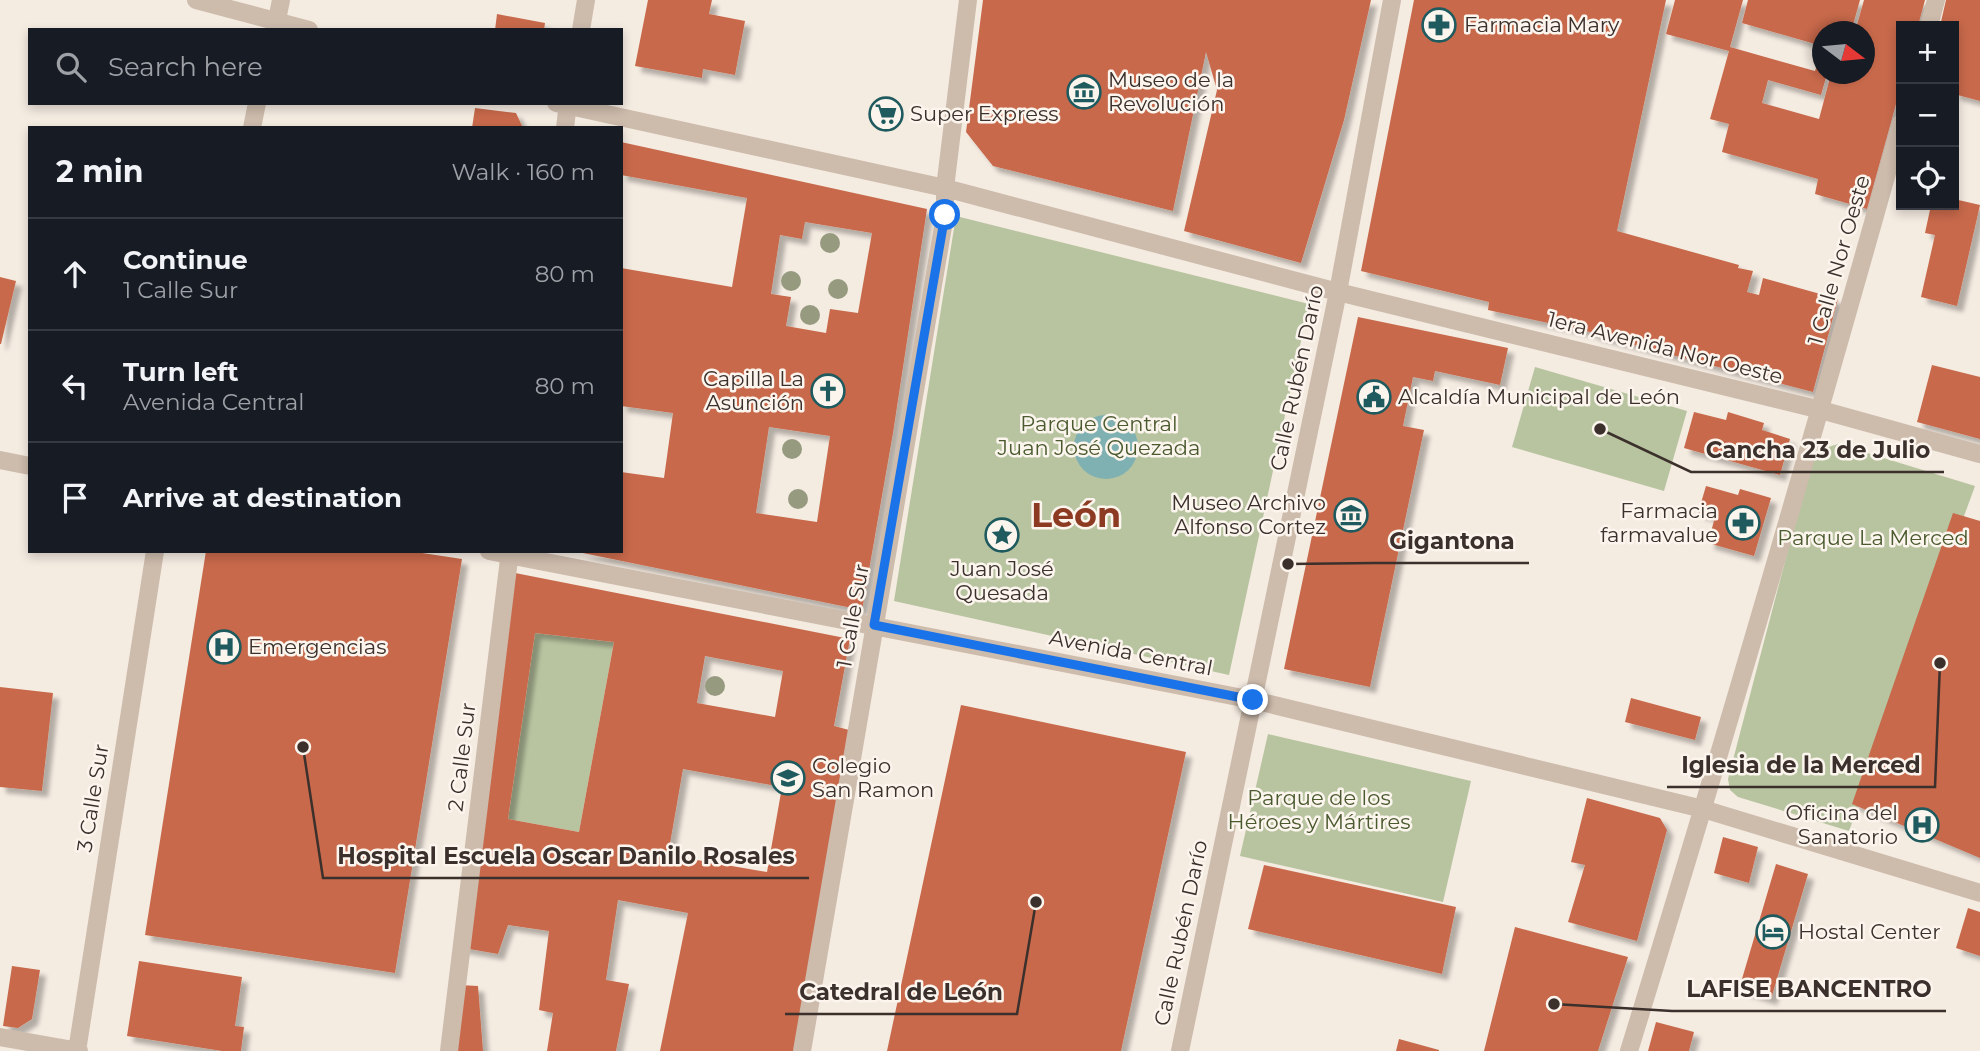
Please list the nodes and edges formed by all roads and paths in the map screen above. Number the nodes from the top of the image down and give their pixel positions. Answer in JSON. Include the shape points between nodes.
{"nodes":[{"id":1,"x":195,"y":0,"type":"edge"},
{"id":2,"x":281,"y":0,"type":"edge"},
{"id":3,"x":586,"y":0,"type":"edge"},
{"id":4,"x":968,"y":0,"type":"edge"},
{"id":5,"x":1392,"y":0,"type":"edge"},
{"id":6,"x":1936,"y":0,"type":"edge"},
{"id":7,"x":1930,"y":21,"type":"edge"},
{"id":8,"x":276,"y":25,"type":"edge"},
{"id":9,"x":296,"y":28,"type":"edge"},
{"id":10,"x":581,"y":28,"type":"edge"},
{"id":11,"x":257,"y":105,"type":"edge"},
{"id":12,"x":564,"y":105,"type":"edge"},
{"id":13,"x":569,"y":105,"type":"edge"},
{"id":14,"x":251,"y":126,"type":"edge"},
{"id":15,"x":565,"y":126,"type":"edge"},
{"id":16,"x":1896,"y":141,"type":"edge"},
{"id":17,"x":945,"y":188,"type":"junction"},
{"id":18,"x":1338,"y":292,"type":"junction"},
{"id":19,"x":1821,"y":410,"type":"junction"},
{"id":20,"x":1980,"y":454,"type":"edge"},
{"id":21,"x":0,"y":460,"type":"edge"},
{"id":22,"x":28,"y":467,"type":"edge"},
{"id":23,"x":155,"y":553,"type":"edge"},
{"id":24,"x":509,"y":553,"type":"edge"},
{"id":25,"x":874,"y":625,"type":"junction"},
{"id":26,"x":1253,"y":700,"type":"junction"},
{"id":27,"x":1703,"y":809,"type":"junction"},
{"id":28,"x":1980,"y":893,"type":"edge"},
{"id":29,"x":0,"y":1037,"type":"edge"},
{"id":30,"x":77,"y":1051,"type":"edge"},
{"id":31,"x":449,"y":1051,"type":"edge"},
{"id":32,"x":802,"y":1051,"type":"edge"},
{"id":33,"x":1180,"y":1051,"type":"edge"},
{"id":34,"x":1629,"y":1051,"type":"edge"}],
"edges":[{"from":1,"to":8,"type":"street"},
{"from":2,"to":8,"type":"street"},
{"from":3,"to":10,"type":"street"},
{"from":4,"to":17,"type":"street","name":"1 Calle Sur"},
{"from":5,"to":18,"type":"street","name":"Calle Rubén Darío"},
{"from":6,"to":7,"type":"street"},
{"from":8,"to":9,"type":"street"},
{"from":11,"to":14,"type":"street"},
{"from":12,"to":15,"type":"street"},
{"from":13,"to":17,"type":"street","name":"1era Avenida Nor Oeste"},
{"from":16,"to":19,"type":"street","name":"1 Calle Nor Oeste"},
{"from":17,"to":18,"type":"street","name":"1era Avenida Nor Oeste"},
{"from":17,"to":25,"type":"street","name":"1 Calle Sur","via":[[945,215]]},
{"from":18,"to":19,"type":"street","name":"1era Avenida Nor Oeste"},
{"from":18,"to":26,"type":"street","name":"Calle Rubén Darío"},
{"from":19,"to":20,"type":"street","name":"1era Avenida Nor Oeste"},
{"from":19,"to":27,"type":"street","name":"1 Calle Nor Oeste"},
{"from":21,"to":22,"type":"street"},
{"from":23,"to":30,"type":"street","name":"3 Calle Sur"},
{"from":24,"to":25,"type":"street","name":"Avenida Central"},
{"from":24,"to":31,"type":"street","name":"2 Calle Sur"},
{"from":25,"to":26,"type":"street","name":"Avenida Central"},
{"from":25,"to":32,"type":"street","name":"1 Calle Sur"},
{"from":26,"to":27,"type":"street","name":"Avenida Central"},
{"from":26,"to":33,"type":"street","name":"Calle Rubén Darío"},
{"from":27,"to":28,"type":"street","name":"Avenida Central"},
{"from":27,"to":34,"type":"street","name":"1 Calle Nor Oeste"},
{"from":29,"to":30,"type":"street"}]}
